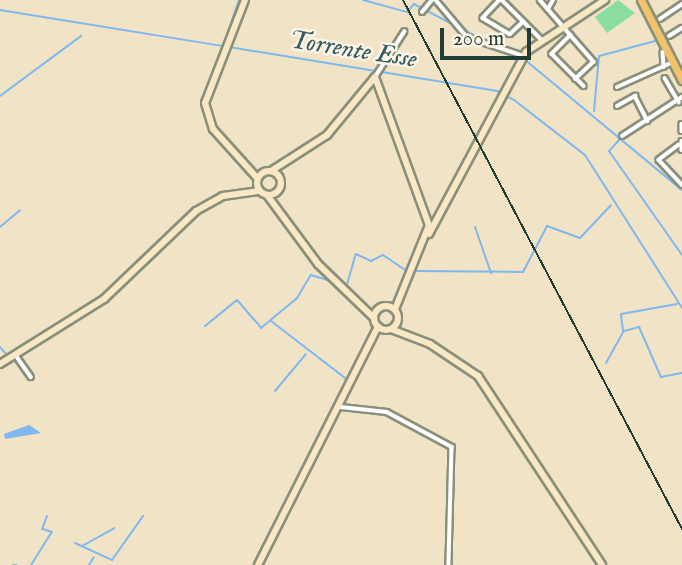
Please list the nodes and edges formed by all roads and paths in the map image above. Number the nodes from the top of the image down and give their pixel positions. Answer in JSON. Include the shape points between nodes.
{"nodes":[{"id":1,"x":245,"y":0,"type":"edge"},
{"id":2,"x":434,"y":0,"type":"edge"},
{"id":3,"x":501,"y":0,"type":"edge"},
{"id":4,"x":540,"y":0,"type":"edge"},
{"id":5,"x":553,"y":0,"type":"edge"},
{"id":6,"x":598,"y":0,"type":"edge"},
{"id":7,"x":605,"y":0,"type":"edge"},
{"id":8,"x":641,"y":0,"type":"edge"},
{"id":9,"x":682,"y":4,"type":"edge"},
{"id":10,"x":548,"y":9,"type":"junction"},
{"id":11,"x":589,"y":11,"type":"junction"},
{"id":12,"x":422,"y":12,"type":"dead end"},
{"id":13,"x":660,"y":19,"type":"dead end"},
{"id":14,"x":523,"y":22,"type":"junction"},
{"id":15,"x":561,"y":25,"type":"junction"},
{"id":16,"x":682,"y":28,"type":"edge"},
{"id":17,"x":404,"y":32,"type":"dead end"},
{"id":18,"x":571,"y":36,"type":"junction"},
{"id":19,"x":669,"y":36,"type":"dead end"},
{"id":20,"x":540,"y":38,"type":"junction"},
{"id":21,"x":663,"y":52,"type":"dead end"},
{"id":22,"x":523,"y":56,"type":"junction"},
{"id":23,"x":673,"y":62,"type":"junction"},
{"id":24,"x":664,"y":67,"type":"junction"},
{"id":25,"x":375,"y":76,"type":"junction"},
{"id":26,"x":681,"y":77,"type":"edge"},
{"id":27,"x":665,"y":78,"type":"dead end"},
{"id":28,"x":576,"y":79,"type":"junction"},
{"id":29,"x":584,"y":86,"type":"dead end"},
{"id":30,"x":617,"y":87,"type":"dead end"},
{"id":31,"x":680,"y":100,"type":"edge"},
{"id":32,"x":617,"y":106,"type":"dead end"},
{"id":33,"x":648,"y":121,"type":"junction"},
{"id":34,"x":682,"y":124,"type":"edge"},
{"id":35,"x":682,"y":131,"type":"edge"},
{"id":36,"x":622,"y":136,"type":"dead end"},
{"id":37,"x":680,"y":143,"type":"edge"},
{"id":38,"x":682,"y":150,"type":"edge"},
{"id":39,"x":284,"y":165,"type":"junction"},
{"id":40,"x":250,"y":166,"type":"junction"},
{"id":41,"x":268,"y":172,"type":"junction"},
{"id":42,"x":280,"y":179,"type":"junction"},
{"id":43,"x":257,"y":180,"type":"junction"},
{"id":44,"x":682,"y":186,"type":"edge"},
{"id":45,"x":279,"y":189,"type":"junction"},
{"id":46,"x":240,"y":191,"type":"junction"},
{"id":47,"x":260,"y":191,"type":"junction"},
{"id":48,"x":267,"y":195,"type":"junction"},
{"id":49,"x":282,"y":207,"type":"junction"},
{"id":50,"x":433,"y":224,"type":"junction"},
{"id":51,"x":397,"y":298,"type":"junction"},
{"id":52,"x":366,"y":305,"type":"junction"},
{"id":53,"x":384,"y":306,"type":"junction"},
{"id":54,"x":395,"y":309,"type":"junction"},
{"id":55,"x":374,"y":318,"type":"junction"},
{"id":56,"x":398,"y":321,"type":"junction"},
{"id":57,"x":378,"y":326,"type":"junction"},
{"id":58,"x":389,"y":329,"type":"junction"},
{"id":59,"x":405,"y":331,"type":"junction"},
{"id":60,"x":376,"y":338,"type":"junction"},
{"id":61,"x":14,"y":352,"type":"junction"},
{"id":62,"x":0,"y":364,"type":"edge"},
{"id":63,"x":31,"y":377,"type":"dead end"},
{"id":64,"x":341,"y":407,"type":"junction"},
{"id":65,"x":258,"y":565,"type":"edge"},
{"id":66,"x":449,"y":565,"type":"edge"},
{"id":67,"x":602,"y":565,"type":"edge"}],
"edges":[{"from":1,"to":40,"type":"main road","via":[[207,88],[208,117]]},
{"from":2,"to":12,"type":"street"},
{"from":2,"to":22,"type":"street","via":[[467,37]]},
{"from":3,"to":14,"type":"street"},
{"from":3,"to":14,"type":"street","via":[[483,18],[510,34]]},
{"from":4,"to":10,"type":"street"},
{"from":5,"to":10,"type":"street"},
{"from":6,"to":11,"type":"main road"},
{"from":7,"to":11,"type":"main road"},
{"from":8,"to":23,"type":"main road"},
{"from":9,"to":13,"type":"street"},
{"from":10,"to":15,"type":"street"},
{"from":11,"to":15,"type":"main road"},
{"from":14,"to":20,"type":"street"},
{"from":15,"to":18,"type":"street"},
{"from":15,"to":20,"type":"main road"},
{"from":16,"to":19,"type":"street"},
{"from":17,"to":25,"type":"street","via":[[377,66]]},
{"from":18,"to":28,"type":"street","via":[[594,62]]},
{"from":18,"to":28,"type":"street","via":[[552,54]]},
{"from":20,"to":22,"type":"main road"},
{"from":21,"to":24,"type":"street"},
{"from":22,"to":50,"type":"main road"},
{"from":23,"to":24,"type":"street"},
{"from":23,"to":26,"type":"main road"},
{"from":24,"to":30,"type":"street"},
{"from":25,"to":39,"type":"main road","via":[[327,135]]},
{"from":25,"to":50,"type":"main road"},
{"from":27,"to":31,"type":"street"},
{"from":28,"to":29,"type":"street"},
{"from":31,"to":33,"type":"street"},
{"from":32,"to":33,"type":"street","via":[[635,96]]},
{"from":33,"to":36,"type":"street"},
{"from":34,"to":35,"type":"street"},
{"from":37,"to":38,"type":"street"},
{"from":37,"to":44,"type":"street","via":[[659,160]]},
{"from":39,"to":41,"type":"main road"},
{"from":39,"to":42,"type":"main road"},
{"from":40,"to":41,"type":"main road"},
{"from":40,"to":43,"type":"main road"},
{"from":41,"to":42,"type":"main road"},
{"from":41,"to":43,"type":"main road"},
{"from":42,"to":45,"type":"main road"},
{"from":43,"to":46,"type":"main road"},
{"from":43,"to":47,"type":"main road"},
{"from":45,"to":48,"type":"main road"},
{"from":45,"to":49,"type":"main road"},
{"from":46,"to":47,"type":"main road"},
{"from":46,"to":61,"type":"main road","via":[[196,211],[89,310]]},
{"from":47,"to":48,"type":"main road"},
{"from":48,"to":49,"type":"main road"},
{"from":49,"to":52,"type":"main road","via":[[318,264]]},
{"from":50,"to":51,"type":"main road"},
{"from":51,"to":53,"type":"main road"},
{"from":51,"to":54,"type":"main road"},
{"from":52,"to":53,"type":"main road"},
{"from":52,"to":55,"type":"main road"},
{"from":53,"to":54,"type":"main road"},
{"from":53,"to":55,"type":"main road"},
{"from":54,"to":56,"type":"main road"},
{"from":55,"to":57,"type":"main road"},
{"from":56,"to":58,"type":"main road"},
{"from":56,"to":59,"type":"main road"},
{"from":57,"to":58,"type":"main road"},
{"from":57,"to":60,"type":"main road"},
{"from":58,"to":59,"type":"main road"},
{"from":58,"to":60,"type":"main road"},
{"from":59,"to":67,"type":"main road","via":[[478,376]]},
{"from":60,"to":64,"type":"main road"},
{"from":61,"to":62,"type":"main road"},
{"from":61,"to":63,"type":"street"},
{"from":64,"to":65,"type":"main road"},
{"from":64,"to":66,"type":"street","via":[[387,412],[452,447]]}]}
